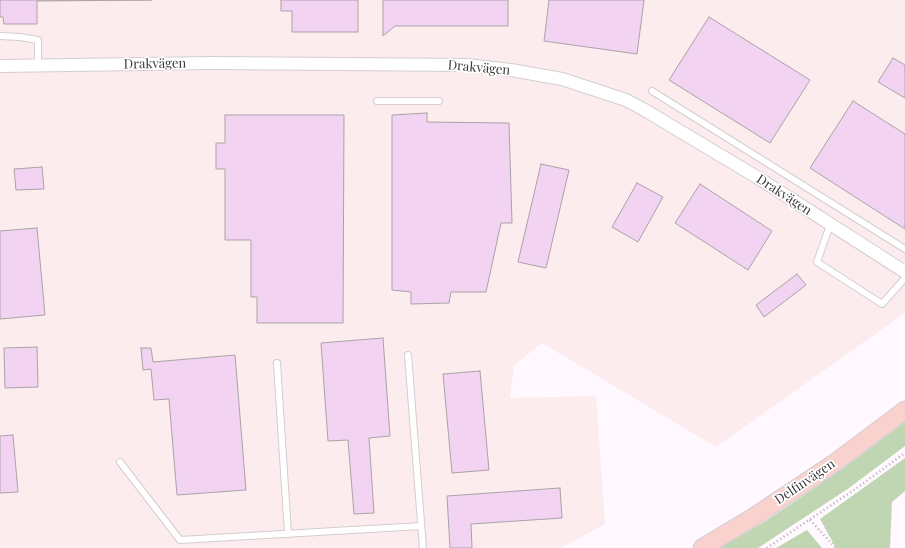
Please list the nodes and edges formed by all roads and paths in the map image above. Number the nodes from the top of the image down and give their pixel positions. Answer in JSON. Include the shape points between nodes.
{"nodes":[{"id":1,"x":0,"y":36,"type":"edge"},
{"id":2,"x":38,"y":65,"type":"junction"},
{"id":3,"x":0,"y":66,"type":"edge"},
{"id":4,"x":652,"y":91,"type":"dead end"},
{"id":5,"x":377,"y":101,"type":"dead end"},
{"id":6,"x":440,"y":101,"type":"dead end"},
{"id":7,"x":830,"y":225,"type":"junction"},
{"id":8,"x":905,"y":250,"type":"edge"},
{"id":9,"x":905,"y":272,"type":"edge"},
{"id":10,"x":905,"y":278,"type":"edge"},
{"id":11,"x":408,"y":355,"type":"dead end"},
{"id":12,"x":277,"y":363,"type":"dead end"},
{"id":13,"x":905,"y":410,"type":"edge"},
{"id":14,"x":905,"y":453,"type":"edge"},
{"id":15,"x":120,"y":462,"type":"dead end"},
{"id":16,"x":810,"y":520,"type":"junction"},
{"id":17,"x":421,"y":526,"type":"junction"},
{"id":18,"x":288,"y":534,"type":"junction"},
{"id":19,"x":423,"y":548,"type":"edge"},
{"id":20,"x":702,"y":548,"type":"edge"},
{"id":21,"x":767,"y":548,"type":"edge"},
{"id":22,"x":836,"y":548,"type":"edge"}],
"edges":[{"from":1,"to":2,"type":"lane","via":[[20,36],[38,40]]},
{"from":2,"to":3,"type":"street","name":"Drakvägen"},
{"from":2,"to":7,"type":"street","name":"Drakvägen","via":[[467,65],[562,78],[626,100],[643,109],[760,179]]},
{"from":4,"to":8,"type":"lane"},
{"from":5,"to":6,"type":"lane"},
{"from":7,"to":9,"type":"street","name":"Drakvägen"},
{"from":7,"to":10,"type":"lane","via":[[817,262],[882,304]]},
{"from":11,"to":17,"type":"lane"},
{"from":12,"to":18,"type":"lane"},
{"from":13,"to":20,"type":"street","name":"Delfinvägen","via":[[833,464]]},
{"from":14,"to":16,"type":"path"},
{"from":15,"to":18,"type":"lane","via":[[180,540]]},
{"from":16,"to":21,"type":"path"},
{"from":16,"to":22,"type":"path"},
{"from":17,"to":18,"type":"lane"},
{"from":17,"to":19,"type":"lane"}]}
